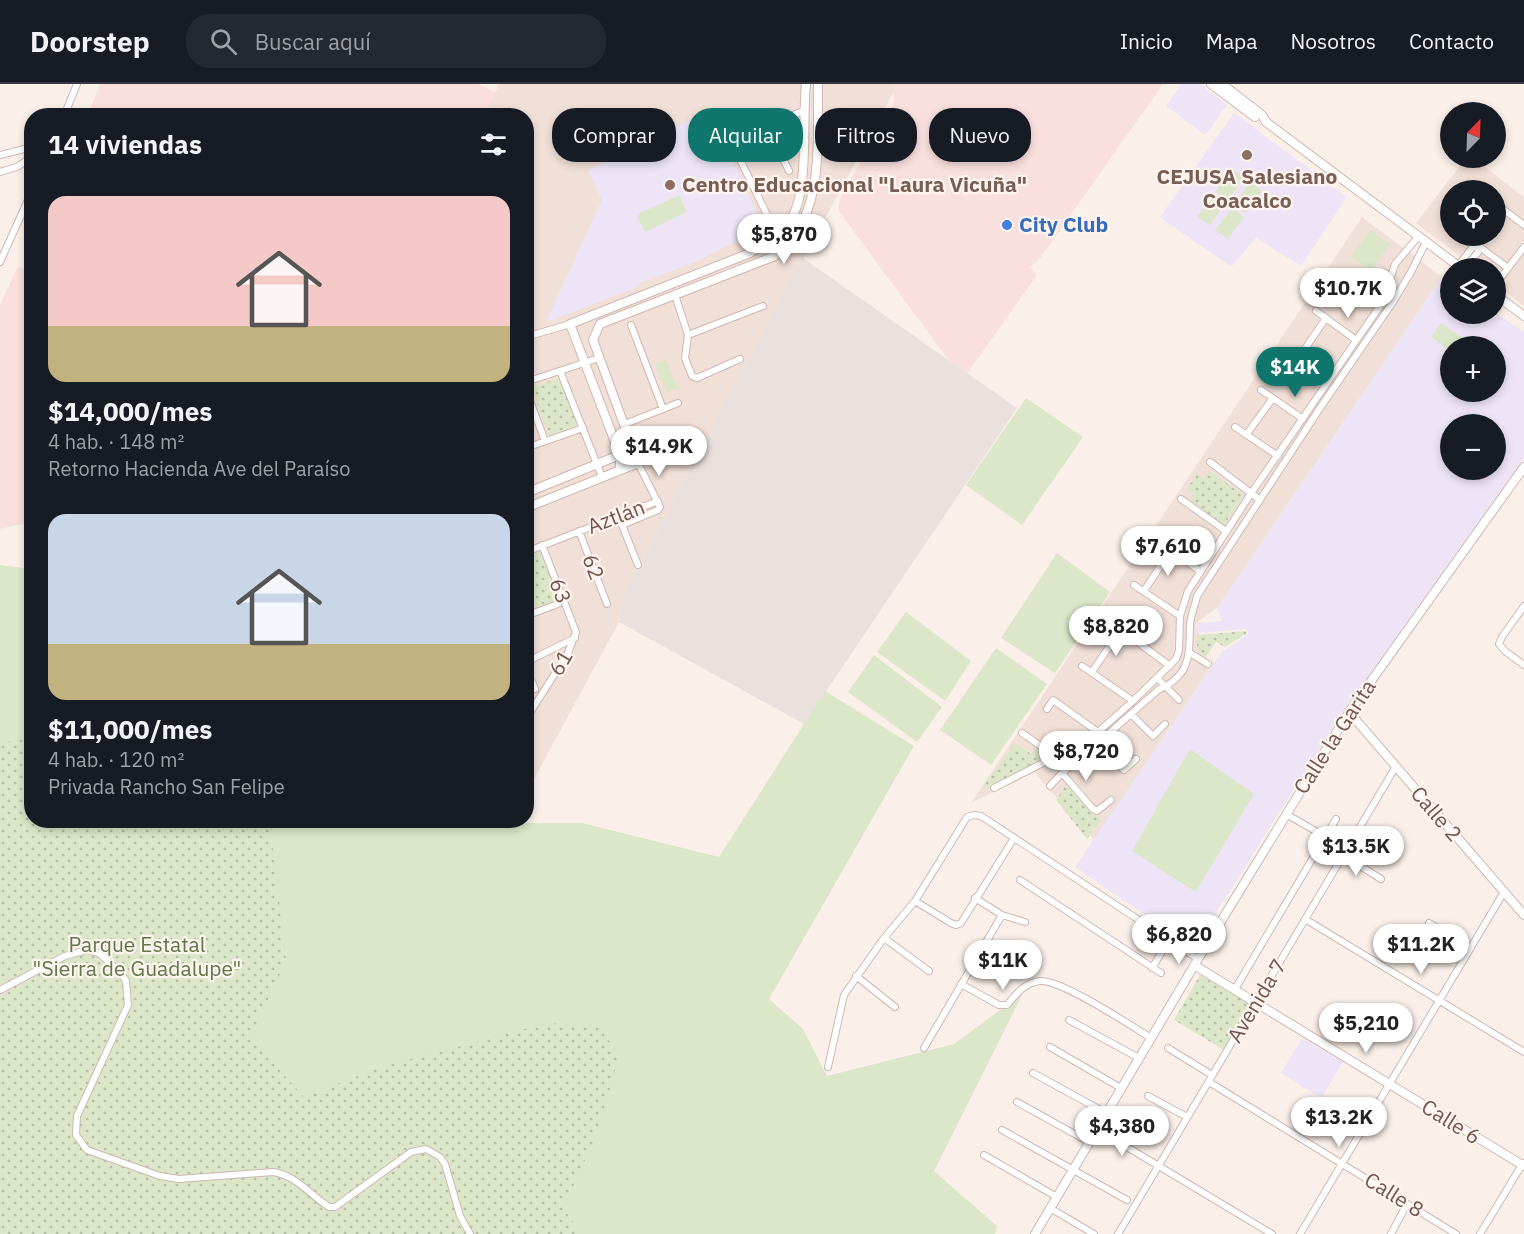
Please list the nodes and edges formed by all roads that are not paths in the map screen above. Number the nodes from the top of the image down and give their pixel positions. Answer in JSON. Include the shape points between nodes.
{"nodes":[{"id":1,"x":77,"y":84,"type":"edge"},
{"id":2,"x":806,"y":84,"type":"edge"},
{"id":3,"x":818,"y":84,"type":"edge"},
{"id":4,"x":1211,"y":84,"type":"edge"},
{"id":5,"x":1222,"y":84,"type":"edge"},
{"id":6,"x":67,"y":108,"type":"edge"},
{"id":7,"x":803,"y":111,"type":"edge"},
{"id":8,"x":1266,"y":122,"type":"junction"},
{"id":9,"x":24,"y":149,"type":"edge"},
{"id":10,"x":0,"y":155,"type":"edge"},
{"id":11,"x":24,"y":162,"type":"edge"},
{"id":12,"x":741,"y":162,"type":"edge"},
{"id":13,"x":785,"y":162,"type":"edge"},
{"id":14,"x":801,"y":162,"type":"edge"},
{"id":15,"x":789,"y":171,"type":"dead end"},
{"id":16,"x":0,"y":172,"type":"edge"},
{"id":17,"x":24,"y":209,"type":"edge"},
{"id":18,"x":1506,"y":212,"type":"edge"},
{"id":19,"x":1524,"y":225,"type":"edge"},
{"id":20,"x":780,"y":233,"type":"junction"},
{"id":21,"x":1422,"y":239,"type":"junction"},
{"id":22,"x":1476,"y":246,"type":"edge"},
{"id":23,"x":1479,"y":246,"type":"edge"},
{"id":24,"x":1524,"y":247,"type":"edge"},
{"id":25,"x":1448,"y":258,"type":"edge"},
{"id":26,"x":1466,"y":258,"type":"edge"},
{"id":27,"x":0,"y":262,"type":"edge"},
{"id":28,"x":1508,"y":268,"type":"junction"},
{"id":29,"x":1506,"y":271,"type":"edge"},
{"id":30,"x":1338,"y":274,"type":"dead end"},
{"id":31,"x":675,"y":295,"type":"junction"},
{"id":32,"x":1506,"y":302,"type":"edge"},
{"id":33,"x":1382,"y":303,"type":"junction"},
{"id":34,"x":763,"y":306,"type":"dead end"},
{"id":35,"x":609,"y":307,"type":"junction"},
{"id":36,"x":1389,"y":308,"type":"junction"},
{"id":37,"x":1316,"y":311,"type":"dead end"},
{"id":38,"x":1524,"y":316,"type":"edge"},
{"id":39,"x":1326,"y":318,"type":"junction"},
{"id":40,"x":614,"y":319,"type":"junction"},
{"id":41,"x":570,"y":324,"type":"junction"},
{"id":42,"x":631,"y":325,"type":"dead end"},
{"id":43,"x":534,"y":335,"type":"edge"},
{"id":44,"x":688,"y":335,"type":"junction"},
{"id":45,"x":1356,"y":340,"type":"junction"},
{"id":46,"x":1290,"y":353,"type":"dead end"},
{"id":47,"x":599,"y":358,"type":"junction"},
{"id":48,"x":740,"y":359,"type":"dead end"},
{"id":49,"x":1298,"y":359,"type":"junction"},
{"id":50,"x":584,"y":362,"type":"junction"},
{"id":51,"x":560,"y":371,"type":"junction"},
{"id":52,"x":534,"y":379,"type":"edge"},
{"id":53,"x":1328,"y":381,"type":"junction"},
{"id":54,"x":1262,"y":390,"type":"dead end"},
{"id":55,"x":1273,"y":398,"type":"junction"},
{"id":56,"x":678,"y":403,"type":"dead end"},
{"id":57,"x":1317,"y":406,"type":"junction"},
{"id":58,"x":663,"y":409,"type":"junction"},
{"id":59,"x":534,"y":410,"type":"edge"},
{"id":60,"x":1303,"y":419,"type":"junction"},
{"id":61,"x":625,"y":424,"type":"junction"},
{"id":62,"x":1235,"y":427,"type":"dead end"},
{"id":63,"x":583,"y":428,"type":"junction"},
{"id":64,"x":1246,"y":435,"type":"junction"},
{"id":65,"x":546,"y":441,"type":"junction"},
{"id":66,"x":534,"y":445,"type":"edge"},
{"id":67,"x":634,"y":449,"type":"junction"},
{"id":68,"x":682,"y":449,"type":"dead end"},
{"id":69,"x":620,"y":454,"type":"junction"},
{"id":70,"x":1278,"y":456,"type":"junction"},
{"id":71,"x":1210,"y":462,"type":"dead end"},
{"id":72,"x":638,"y":463,"type":"junction"},
{"id":73,"x":596,"y":465,"type":"junction"},
{"id":74,"x":1524,"y":467,"type":"edge"},
{"id":75,"x":620,"y":470,"type":"junction"},
{"id":76,"x":602,"y":477,"type":"junction"},
{"id":77,"x":534,"y":490,"type":"edge"},
{"id":78,"x":1250,"y":495,"type":"junction"},
{"id":79,"x":1181,"y":499,"type":"dead end"},
{"id":80,"x":1260,"y":500,"type":"junction"},
{"id":81,"x":658,"y":501,"type":"junction"},
{"id":82,"x":534,"y":505,"type":"edge"},
{"id":83,"x":579,"y":531,"type":"junction"},
{"id":84,"x":1226,"y":531,"type":"junction"},
{"id":85,"x":1156,"y":540,"type":"dead end"},
{"id":86,"x":542,"y":545,"type":"junction"},
{"id":87,"x":534,"y":548,"type":"edge"},
{"id":88,"x":1171,"y":550,"type":"junction"},
{"id":89,"x":638,"y":565,"type":"dead end"},
{"id":90,"x":1200,"y":571,"type":"junction"},
{"id":91,"x":1134,"y":585,"type":"dead end"},
{"id":92,"x":1144,"y":591,"type":"junction"},
{"id":93,"x":558,"y":604,"type":"dead end"},
{"id":94,"x":607,"y":604,"type":"dead end"},
{"id":95,"x":1524,"y":606,"type":"edge"},
{"id":96,"x":534,"y":613,"type":"edge"},
{"id":97,"x":1180,"y":616,"type":"junction"},
{"id":98,"x":1109,"y":621,"type":"dead end"},
{"id":99,"x":1121,"y":629,"type":"junction"},
{"id":100,"x":575,"y":638,"type":"junction"},
{"id":101,"x":1190,"y":653,"type":"junction"},
{"id":102,"x":534,"y":658,"type":"edge"},
{"id":103,"x":1208,"y":664,"type":"dead end"},
{"id":104,"x":1524,"y":665,"type":"edge"},
{"id":105,"x":1082,"y":666,"type":"dead end"},
{"id":106,"x":1170,"y":666,"type":"junction"},
{"id":107,"x":1092,"y":672,"type":"junction"},
{"id":108,"x":1157,"y":678,"type":"junction"},
{"id":109,"x":1166,"y":687,"type":"junction"},
{"id":110,"x":1179,"y":700,"type":"dead end"},
{"id":111,"x":1133,"y":701,"type":"junction"},
{"id":112,"x":534,"y":706,"type":"edge"},
{"id":113,"x":1047,"y":709,"type":"dead end"},
{"id":114,"x":1349,"y":712,"type":"junction"},
{"id":115,"x":1131,"y":714,"type":"junction"},
{"id":116,"x":1166,"y":724,"type":"dead end"},
{"id":117,"x":1098,"y":732,"type":"junction"},
{"id":118,"x":1022,"y":733,"type":"dead end"},
{"id":119,"x":1097,"y":744,"type":"junction"},
{"id":120,"x":1076,"y":746,"type":"junction"},
{"id":121,"x":1082,"y":755,"type":"junction"},
{"id":122,"x":1055,"y":756,"type":"junction"},
{"id":123,"x":1136,"y":759,"type":"dead end"},
{"id":124,"x":1395,"y":768,"type":"junction"},
{"id":125,"x":1062,"y":773,"type":"junction"},
{"id":126,"x":1050,"y":786,"type":"dead end"},
{"id":127,"x":994,"y":788,"type":"dead end"},
{"id":128,"x":1111,"y":800,"type":"dead end"},
{"id":129,"x":1286,"y":814,"type":"junction"},
{"id":130,"x":1336,"y":819,"type":"dead end"},
{"id":131,"x":1326,"y":837,"type":"junction"},
{"id":132,"x":1014,"y":838,"type":"junction"},
{"id":133,"x":1343,"y":855,"type":"junction"},
{"id":134,"x":1382,"y":879,"type":"dead end"},
{"id":135,"x":1020,"y":880,"type":"dead end"},
{"id":136,"x":1504,"y":892,"type":"junction"},
{"id":137,"x":975,"y":898,"type":"junction"},
{"id":138,"x":915,"y":901,"type":"junction"},
{"id":139,"x":1002,"y":915,"type":"junction"},
{"id":140,"x":1524,"y":915,"type":"edge"},
{"id":141,"x":1305,"y":919,"type":"junction"},
{"id":142,"x":1025,"y":922,"type":"dead end"},
{"id":143,"x":1429,"y":923,"type":"dead end"},
{"id":144,"x":884,"y":939,"type":"junction"},
{"id":145,"x":1169,"y":940,"type":"junction"},
{"id":146,"x":1471,"y":948,"type":"junction"},
{"id":147,"x":1196,"y":962,"type":"junction"},
{"id":148,"x":1152,"y":968,"type":"junction"},
{"id":149,"x":929,"y":971,"type":"dead end"},
{"id":150,"x":1161,"y":973,"type":"dead end"},
{"id":151,"x":856,"y":976,"type":"junction"},
{"id":152,"x":961,"y":984,"type":"junction"},
{"id":153,"x":1235,"y":989,"type":"junction"},
{"id":154,"x":0,"y":990,"type":"edge"},
{"id":155,"x":1256,"y":1001,"type":"junction"},
{"id":156,"x":1439,"y":1001,"type":"junction"},
{"id":157,"x":895,"y":1007,"type":"dead end"},
{"id":158,"x":1069,"y":1020,"type":"dead end"},
{"id":159,"x":1151,"y":1038,"type":"junction"},
{"id":160,"x":1050,"y":1047,"type":"dead end"},
{"id":161,"x":924,"y":1048,"type":"dead end"},
{"id":162,"x":1168,"y":1048,"type":"dead end"},
{"id":163,"x":1524,"y":1052,"type":"edge"},
{"id":164,"x":1139,"y":1058,"type":"junction"},
{"id":165,"x":828,"y":1067,"type":"dead end"},
{"id":166,"x":1033,"y":1073,"type":"dead end"},
{"id":167,"x":1210,"y":1078,"type":"junction"},
{"id":168,"x":1390,"y":1084,"type":"junction"},
{"id":169,"x":1121,"y":1088,"type":"junction"},
{"id":170,"x":1148,"y":1095,"type":"dead end"},
{"id":171,"x":1017,"y":1102,"type":"dead end"},
{"id":172,"x":1106,"y":1113,"type":"junction"},
{"id":173,"x":1187,"y":1117,"type":"junction"},
{"id":174,"x":1097,"y":1129,"type":"junction"},
{"id":175,"x":1002,"y":1130,"type":"dead end"},
{"id":176,"x":1089,"y":1143,"type":"junction"},
{"id":177,"x":984,"y":1155,"type":"dead end"},
{"id":178,"x":1342,"y":1164,"type":"junction"},
{"id":179,"x":1523,"y":1164,"type":"edge"},
{"id":180,"x":1159,"y":1165,"type":"junction"},
{"id":181,"x":1073,"y":1169,"type":"junction"},
{"id":182,"x":1057,"y":1197,"type":"junction"},
{"id":183,"x":1126,"y":1200,"type":"dead end"},
{"id":184,"x":1407,"y":1204,"type":"junction"},
{"id":185,"x":1050,"y":1208,"type":"junction"},
{"id":186,"x":470,"y":1234,"type":"edge"},
{"id":187,"x":1035,"y":1234,"type":"edge"},
{"id":188,"x":1094,"y":1234,"type":"edge"},
{"id":189,"x":1118,"y":1234,"type":"edge"},
{"id":190,"x":1272,"y":1234,"type":"edge"},
{"id":191,"x":1300,"y":1234,"type":"edge"},
{"id":192,"x":1391,"y":1234,"type":"edge"},
{"id":193,"x":1456,"y":1234,"type":"edge"},
{"id":194,"x":1480,"y":1234,"type":"edge"}],
"edges":[{"from":1,"to":6,"type":"street"},
{"from":2,"to":7,"type":"street"},
{"from":3,"to":31,"type":"street","via":[[815,180],[793,238],[775,256]]},
{"from":4,"to":8,"type":"street"},
{"from":5,"to":8,"type":"street"},
{"from":8,"to":21,"type":"street"},
{"from":9,"to":10,"type":"street"},
{"from":11,"to":16,"type":"street"},
{"from":12,"to":20,"type":"street","via":[[772,225]]},
{"from":13,"to":15,"type":"street"},
{"from":14,"to":20,"type":"street","via":[[800,194],[793,216]]},
{"from":17,"to":27,"type":"street"},
{"from":18,"to":19,"type":"street"},
{"from":20,"to":35,"type":"street","via":[[750,253]]},
{"from":21,"to":25,"type":"street"},
{"from":21,"to":33,"type":"street","via":[[1395,264]]},
{"from":21,"to":36,"type":"street","via":[[1411,272]]},
{"from":22,"to":26,"type":"street"},
{"from":23,"to":28,"type":"street"},
{"from":24,"to":28,"type":"street"},
{"from":28,"to":29,"type":"street"},
{"from":30,"to":33,"type":"street"},
{"from":31,"to":40,"type":"street"},
{"from":31,"to":44,"type":"street"},
{"from":32,"to":38,"type":"street"},
{"from":33,"to":36,"type":"street"},
{"from":33,"to":45,"type":"street"},
{"from":34,"to":44,"type":"street"},
{"from":35,"to":40,"type":"street"},
{"from":35,"to":41,"type":"street"},
{"from":36,"to":57,"type":"street"},
{"from":37,"to":39,"type":"street"},
{"from":39,"to":45,"type":"street"},
{"from":39,"to":49,"type":"street"},
{"from":40,"to":47,"type":"street","via":[[600,324],[596,330],[593,340]]},
{"from":41,"to":43,"type":"street"},
{"from":41,"to":50,"type":"street"},
{"from":42,"to":58,"type":"street"},
{"from":44,"to":48,"type":"street","via":[[685,358],[694,378]]},
{"from":45,"to":53,"type":"street"},
{"from":46,"to":49,"type":"street"},
{"from":47,"to":50,"type":"street"},
{"from":47,"to":61,"type":"street"},
{"from":49,"to":53,"type":"street"},
{"from":50,"to":51,"type":"street"},
{"from":50,"to":69,"type":"street"},
{"from":51,"to":52,"type":"street"},
{"from":51,"to":63,"type":"street"},
{"from":53,"to":57,"type":"street"},
{"from":54,"to":55,"type":"street"},
{"from":55,"to":60,"type":"street"},
{"from":55,"to":64,"type":"street"},
{"from":56,"to":58,"type":"street"},
{"from":57,"to":60,"type":"street"},
{"from":57,"to":80,"type":"street"},
{"from":58,"to":61,"type":"street"},
{"from":59,"to":65,"type":"street"},
{"from":60,"to":70,"type":"street"},
{"from":61,"to":67,"type":"street"},
{"from":62,"to":64,"type":"street"},
{"from":63,"to":65,"type":"street"},
{"from":63,"to":73,"type":"street"},
{"from":64,"to":70,"type":"street"},
{"from":65,"to":66,"type":"street"},
{"from":67,"to":69,"type":"street"},
{"from":67,"to":72,"type":"street"},
{"from":68,"to":72,"type":"street"},
{"from":69,"to":73,"type":"street"},
{"from":69,"to":75,"type":"street"},
{"from":70,"to":78,"type":"street"},
{"from":71,"to":78,"type":"street"},
{"from":72,"to":75,"type":"street"},
{"from":72,"to":81,"type":"street","name":"Aztlán"},
{"from":73,"to":76,"type":"street"},
{"from":73,"to":77,"type":"street"},
{"from":74,"to":114,"type":"street","name":"Calle la Garita"},
{"from":75,"to":76,"type":"street"},
{"from":76,"to":82,"type":"street"},
{"from":78,"to":80,"type":"street"},
{"from":78,"to":84,"type":"street"},
{"from":79,"to":84,"type":"street"},
{"from":80,"to":101,"type":"street","via":[[1197,596],[1190,621]]},
{"from":81,"to":83,"type":"street","name":"Aztlán"},
{"from":81,"to":89,"type":"street","via":[[658,510],[622,525]]},
{"from":83,"to":86,"type":"street","name":"Aztlán"},
{"from":83,"to":94,"type":"street","name":"62"},
{"from":84,"to":90,"type":"street"},
{"from":85,"to":88,"type":"street"},
{"from":86,"to":87,"type":"street","name":"Aztlán"},
{"from":86,"to":100,"type":"street","name":"63"},
{"from":88,"to":90,"type":"street"},
{"from":88,"to":92,"type":"street"},
{"from":90,"to":97,"type":"street"},
{"from":91,"to":92,"type":"street"},
{"from":92,"to":97,"type":"street"},
{"from":93,"to":96,"type":"street"},
{"from":95,"to":104,"type":"street","via":[[1500,644]]},
{"from":97,"to":106,"type":"street","via":[[1179,650]]},
{"from":98,"to":99,"type":"street"},
{"from":99,"to":106,"type":"street"},
{"from":99,"to":107,"type":"street"},
{"from":100,"to":102,"type":"street"},
{"from":100,"to":112,"type":"street","name":"61"},
{"from":101,"to":103,"type":"street"},
{"from":101,"to":109,"type":"street","via":[[1181,673]]},
{"from":105,"to":107,"type":"street"},
{"from":106,"to":108,"type":"street"},
{"from":107,"to":111,"type":"street"},
{"from":108,"to":109,"type":"street"},
{"from":108,"to":111,"type":"street"},
{"from":109,"to":110,"type":"street"},
{"from":109,"to":115,"type":"street"},
{"from":111,"to":117,"type":"street"},
{"from":113,"to":117,"type":"street","via":[[1053,700]]},
{"from":114,"to":124,"type":"street","name":"Calle 2"},
{"from":114,"to":129,"type":"street","name":"Calle la Garita"},
{"from":115,"to":116,"type":"street","via":[[1153,736]]},
{"from":115,"to":119,"type":"street"},
{"from":117,"to":120,"type":"street"},
{"from":118,"to":122,"type":"street"},
{"from":119,"to":121,"type":"street"},
{"from":119,"to":123,"type":"street","via":[[1124,770]]},
{"from":120,"to":121,"type":"street"},
{"from":120,"to":122,"type":"street"},
{"from":121,"to":125,"type":"street"},
{"from":122,"to":127,"type":"street"},
{"from":124,"to":133,"type":"street","name":"Avenida 7"},
{"from":124,"to":136,"type":"street","name":"Calle 2"},
{"from":125,"to":126,"type":"street"},
{"from":125,"to":128,"type":"street","via":[[1097,811]]},
{"from":129,"to":131,"type":"street"},
{"from":129,"to":147,"type":"street","name":"Calle la Garita"},
{"from":130,"to":131,"type":"street"},
{"from":131,"to":153,"type":"street"},
{"from":132,"to":137,"type":"street"},
{"from":132,"to":138,"type":"street","via":[[981,816],[967,817]]},
{"from":132,"to":145,"type":"street"},
{"from":133,"to":134,"type":"street"},
{"from":133,"to":141,"type":"street","name":"Avenida 7"},
{"from":135,"to":148,"type":"street"},
{"from":136,"to":140,"type":"street","name":"Calle 2"},
{"from":136,"to":146,"type":"street"},
{"from":137,"to":138,"type":"street","via":[[956,925]]},
{"from":137,"to":139,"type":"street"},
{"from":138,"to":144,"type":"street"},
{"from":139,"to":142,"type":"street"},
{"from":139,"to":152,"type":"street"},
{"from":141,"to":155,"type":"street","name":"Avenida 7"},
{"from":141,"to":156,"type":"street"},
{"from":143,"to":146,"type":"street"},
{"from":144,"to":149,"type":"street"},
{"from":144,"to":151,"type":"street"},
{"from":145,"to":147,"type":"street"},
{"from":145,"to":148,"type":"street"},
{"from":146,"to":156,"type":"street"},
{"from":147,"to":153,"type":"street","name":"Calle 6"},
{"from":147,"to":159,"type":"street","name":"Calle la Garita"},
{"from":148,"to":150,"type":"street"},
{"from":151,"to":157,"type":"street"},
{"from":151,"to":165,"type":"street","via":[[844,995]]},
{"from":152,"to":159,"type":"street","via":[[999,1005],[1007,1005],[1022,987],[1041,981],[1064,988]]},
{"from":152,"to":161,"type":"street"},
{"from":153,"to":155,"type":"street","name":"Calle 6"},
{"from":154,"to":186,"type":"street","via":[[66,956],[87,950],[111,962],[126,981],[128,1005],[77,1116],[76,1135],[87,1150],[169,1179],[283,1174],[329,1207],[335,1207],[411,1152],[426,1149],[445,1164],[460,1216]]},
{"from":155,"to":167,"type":"street","name":"Avenida 7"},
{"from":155,"to":168,"type":"street","name":"Calle 6"},
{"from":156,"to":163,"type":"street"},
{"from":156,"to":168,"type":"street"},
{"from":158,"to":164,"type":"street"},
{"from":159,"to":164,"type":"street","name":"Calle la Garita"},
{"from":160,"to":169,"type":"street"},
{"from":162,"to":167,"type":"street","name":"Calle 8"},
{"from":164,"to":169,"type":"street","name":"Calle la Garita"},
{"from":166,"to":172,"type":"street"},
{"from":167,"to":173,"type":"street","name":"Avenida 7"},
{"from":167,"to":178,"type":"street","name":"Calle 8"},
{"from":168,"to":178,"type":"street"},
{"from":168,"to":179,"type":"street","name":"Calle 6"},
{"from":169,"to":172,"type":"street","name":"Calle la Garita"},
{"from":170,"to":173,"type":"street"},
{"from":171,"to":176,"type":"street"},
{"from":172,"to":174,"type":"street","name":"Calle la Garita"},
{"from":173,"to":180,"type":"street","name":"Avenida 7"},
{"from":174,"to":176,"type":"street","name":"Calle la Garita"},
{"from":174,"to":180,"type":"street"},
{"from":175,"to":181,"type":"street"},
{"from":176,"to":181,"type":"street","name":"Calle la Garita"},
{"from":177,"to":182,"type":"street"},
{"from":178,"to":184,"type":"street","name":"Calle 8"},
{"from":178,"to":191,"type":"street"},
{"from":179,"to":194,"type":"street"},
{"from":180,"to":189,"type":"street","name":"Avenida 7"},
{"from":180,"to":190,"type":"street"},
{"from":181,"to":182,"type":"street","name":"Calle la Garita"},
{"from":181,"to":183,"type":"street"},
{"from":182,"to":185,"type":"street","name":"Calle la Garita"},
{"from":184,"to":192,"type":"street"},
{"from":184,"to":193,"type":"street","name":"Calle 8"},
{"from":185,"to":187,"type":"street","name":"Calle la Garita"},
{"from":185,"to":188,"type":"street"}]}
